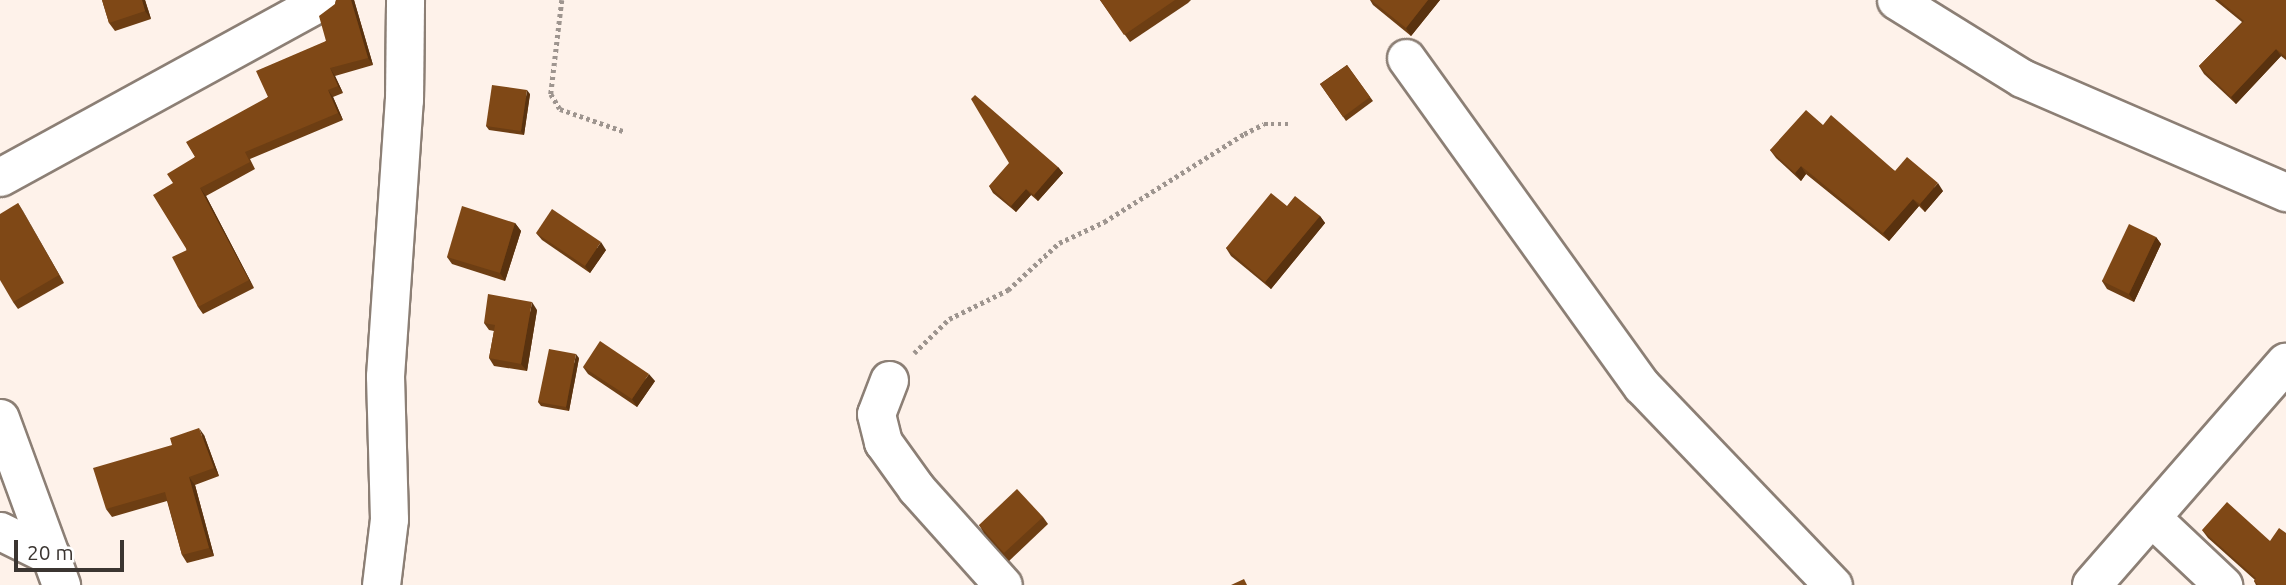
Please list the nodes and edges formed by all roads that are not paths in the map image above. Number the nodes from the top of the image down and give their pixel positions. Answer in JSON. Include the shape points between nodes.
{"nodes":[{"id":1,"x":323,"y":0,"type":"edge"},
{"id":2,"x":405,"y":0,"type":"edge"},
{"id":3,"x":1896,"y":0,"type":"edge"},
{"id":4,"x":1406,"y":58,"type":"dead end"},
{"id":5,"x":0,"y":177,"type":"edge"},
{"id":6,"x":2286,"y":192,"type":"edge"},
{"id":7,"x":2286,"y":363,"type":"edge"},
{"id":8,"x":889,"y":380,"type":"road end"},
{"id":9,"x":0,"y":418,"type":"edge"},
{"id":10,"x":2152,"y":518,"type":"junction"},
{"id":11,"x":0,"y":531,"type":"edge"},
{"id":12,"x":56,"y":571,"type":"edge"},
{"id":13,"x":381,"y":585,"type":"edge"},
{"id":14,"x":1003,"y":585,"type":"edge"},
{"id":15,"x":1833,"y":585,"type":"edge"},
{"id":16,"x":2092,"y":585,"type":"edge"},
{"id":17,"x":2223,"y":585,"type":"edge"}],
"edges":[{"from":1,"to":5,"type":"street"},
{"from":2,"to":13,"type":"street","via":[[404,100],[385,376],[389,519]]},
{"from":3,"to":6,"type":"street","via":[[2022,78]]},
{"from":4,"to":15,"type":"street","via":[[1642,386]]},
{"from":7,"to":10,"type":"main road"},
{"from":8,"to":14,"type":"street","via":[[876,414],[883,442],[916,488]]},
{"from":9,"to":12,"type":"street"},
{"from":10,"to":16,"type":"main road"},
{"from":10,"to":17,"type":"street"},
{"from":11,"to":12,"type":"street"}]}
